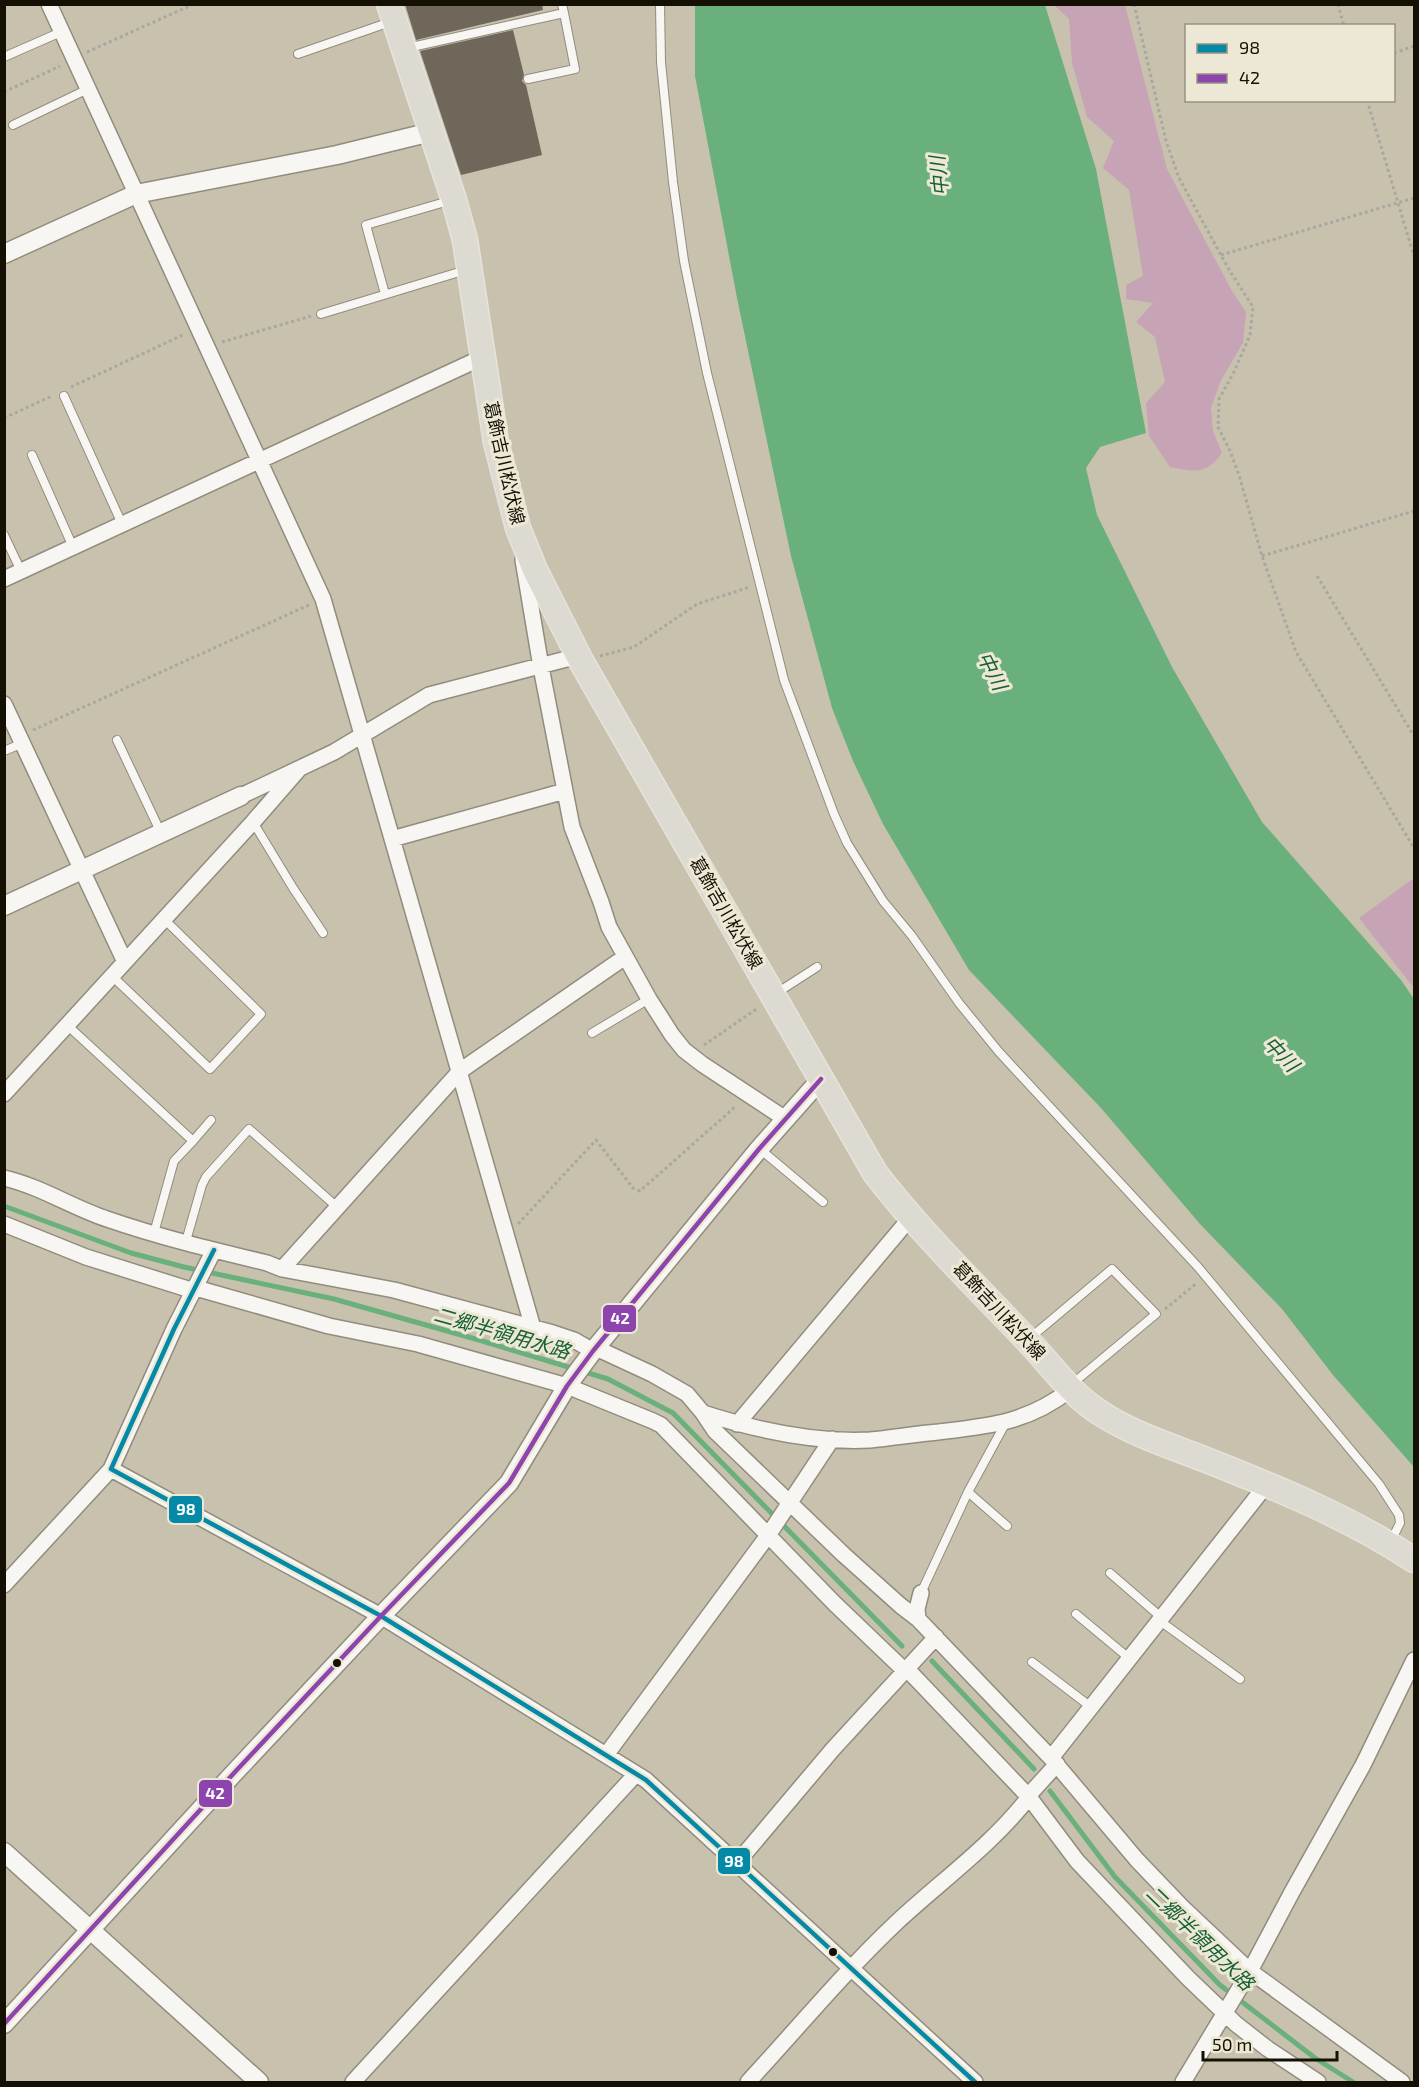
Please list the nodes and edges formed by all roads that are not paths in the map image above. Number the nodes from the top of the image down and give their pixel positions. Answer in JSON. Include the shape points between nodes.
{"nodes":[{"id":1,"x":49,"y":4,"type":"edge"},
{"id":2,"x":660,"y":4,"type":"edge"},
{"id":3,"x":563,"y":9,"type":"edge"},
{"id":4,"x":392,"y":12,"type":"edge"},
{"id":5,"x":61,"y":32,"type":"junction"},
{"id":6,"x":403,"y":49,"type":"junction"},
{"id":7,"x":298,"y":54,"type":"dead end"},
{"id":8,"x":4,"y":57,"type":"edge"},
{"id":9,"x":528,"y":78,"type":"dead end"},
{"id":10,"x":88,"y":89,"type":"junction"},
{"id":11,"x":13,"y":124,"type":"dead end"},
{"id":12,"x":431,"y":132,"type":"junction"},
{"id":13,"x":136,"y":194,"type":"junction"},
{"id":14,"x":454,"y":200,"type":"junction"},
{"id":15,"x":5,"y":252,"type":"edge"},
{"id":16,"x":470,"y":269,"type":"junction"},
{"id":17,"x":385,"y":294,"type":"junction"},
{"id":18,"x":321,"y":314,"type":"road end"},
{"id":19,"x":481,"y":358,"type":"junction"},
{"id":20,"x":62,"y":393,"type":"road end"},
{"id":21,"x":32,"y":455,"type":"dead end"},
{"id":22,"x":259,"y":460,"type":"junction"},
{"id":23,"x":122,"y":524,"type":"junction"},
{"id":24,"x":518,"y":528,"type":"junction"},
{"id":25,"x":4,"y":535,"type":"edge"},
{"id":26,"x":73,"y":547,"type":"junction"},
{"id":27,"x":21,"y":571,"type":"junction"},
{"id":28,"x":4,"y":579,"type":"edge"},
{"id":29,"x":580,"y":658,"type":"junction"},
{"id":30,"x":541,"y":667,"type":"junction"},
{"id":31,"x":4,"y":704,"type":"edge"},
{"id":32,"x":362,"y":736,"type":"junction"},
{"id":33,"x":21,"y":740,"type":"junction"},
{"id":34,"x":117,"y":740,"type":"dead end"},
{"id":35,"x":4,"y":751,"type":"edge"},
{"id":36,"x":299,"y":769,"type":"junction"},
{"id":37,"x":565,"y":791,"type":"junction"},
{"id":38,"x":241,"y":796,"type":"joint"},
{"id":39,"x":253,"y":822,"type":"junction"},
{"id":40,"x":161,"y":833,"type":"junction"},
{"id":41,"x":392,"y":839,"type":"junction"},
{"id":42,"x":81,"y":870,"type":"junction"},
{"id":43,"x":4,"y":906,"type":"edge"},
{"id":44,"x":164,"y":919,"type":"junction"},
{"id":45,"x":323,"y":933,"type":"dead end"},
{"id":46,"x":625,"y":957,"type":"junction"},
{"id":47,"x":125,"y":962,"type":"junction"},
{"id":48,"x":817,"y":967,"type":"dead end"},
{"id":49,"x":112,"y":976,"type":"junction"},
{"id":50,"x":774,"y":996,"type":"junction"},
{"id":51,"x":649,"y":999,"type":"junction"},
{"id":52,"x":67,"y":1025,"type":"junction"},
{"id":53,"x":591,"y":1033,"type":"dead end"},
{"id":54,"x":460,"y":1071,"type":"junction"},
{"id":55,"x":821,"y":1079,"type":"junction"},
{"id":56,"x":4,"y":1094,"type":"edge"},
{"id":57,"x":784,"y":1118,"type":"junction"},
{"id":58,"x":211,"y":1120,"type":"dead end"},
{"id":59,"x":193,"y":1141,"type":"junction"},
{"id":60,"x":759,"y":1149,"type":"junction"},
{"id":61,"x":4,"y":1178,"type":"edge"},
{"id":62,"x":823,"y":1202,"type":"dead end"},
{"id":63,"x":337,"y":1207,"type":"junction"},
{"id":64,"x":911,"y":1217,"type":"junction"},
{"id":65,"x":4,"y":1224,"type":"edge"},
{"id":66,"x":154,"y":1233,"type":"junction"},
{"id":67,"x":186,"y":1241,"type":"junction"},
{"id":68,"x":214,"y":1250,"type":"junction"},
{"id":69,"x":282,"y":1269,"type":"junction"},
{"id":70,"x":196,"y":1288,"type":"junction"},
{"id":71,"x":533,"y":1328,"type":"junction"},
{"id":72,"x":1028,"y":1340,"type":"junction"},
{"id":73,"x":594,"y":1349,"type":"junction"},
{"id":74,"x":567,"y":1386,"type":"junction"},
{"id":75,"x":1070,"y":1388,"type":"junction"},
{"id":76,"x":703,"y":1413,"type":"junction"},
{"id":77,"x":1006,"y":1423,"type":"junction"},
{"id":78,"x":737,"y":1424,"type":"junction"},
{"id":79,"x":832,"y":1439,"type":"junction"},
{"id":80,"x":111,"y":1468,"type":"junction"},
{"id":81,"x":1268,"y":1484,"type":"junction"},
{"id":82,"x":968,"y":1492,"type":"junction"},
{"id":83,"x":790,"y":1504,"type":"junction"},
{"id":84,"x":1007,"y":1526,"type":"dead end"},
{"id":85,"x":769,"y":1534,"type":"junction"},
{"id":86,"x":1389,"y":1544,"type":"junction"},
{"id":87,"x":1414,"y":1560,"type":"edge"},
{"id":88,"x":1110,"y":1574,"type":"dead end"},
{"id":89,"x":4,"y":1585,"type":"edge"},
{"id":90,"x":921,"y":1593,"type":"joint"},
{"id":91,"x":1076,"y":1614,"type":"dead end"},
{"id":92,"x":381,"y":1616,"type":"junction"},
{"id":93,"x":918,"y":1619,"type":"junction"},
{"id":94,"x":1161,"y":1620,"type":"junction"},
{"id":95,"x":936,"y":1637,"type":"junction"},
{"id":96,"x":1130,"y":1659,"type":"junction"},
{"id":97,"x":1414,"y":1660,"type":"edge"},
{"id":98,"x":1032,"y":1662,"type":"dead end"},
{"id":99,"x":905,"y":1669,"type":"junction"},
{"id":100,"x":1240,"y":1679,"type":"dead end"},
{"id":101,"x":1091,"y":1707,"type":"junction"},
{"id":102,"x":606,"y":1755,"type":"junction"},
{"id":103,"x":1054,"y":1761,"type":"junction"},
{"id":104,"x":636,"y":1774,"type":"junction"},
{"id":105,"x":1028,"y":1796,"type":"junction"},
{"id":106,"x":4,"y":1852,"type":"edge"},
{"id":107,"x":736,"y":1864,"type":"junction"},
{"id":108,"x":91,"y":1930,"type":"junction"},
{"id":109,"x":850,"y":1969,"type":"junction"},
{"id":110,"x":1251,"y":1971,"type":"junction"},
{"id":111,"x":1224,"y":2013,"type":"junction"},
{"id":112,"x":4,"y":2024,"type":"edge"},
{"id":113,"x":259,"y":2082,"type":"edge"},
{"id":114,"x":353,"y":2082,"type":"edge"},
{"id":115,"x":748,"y":2082,"type":"edge"},
{"id":116,"x":975,"y":2082,"type":"edge"},
{"id":117,"x":1183,"y":2082,"type":"edge"},
{"id":118,"x":1318,"y":2082,"type":"edge"},
{"id":119,"x":1402,"y":2082,"type":"edge"}],
"edges":[{"from":1,"to":5,"type":"street"},
{"from":2,"to":86,"type":"lane","via":[[661,62],[673,182],[684,261],[707,373],[784,680],[834,814],[878,893],[959,1003],[999,1052],[1206,1276],[1379,1484],[1399,1515],[1400,1523]]},
{"from":3,"to":6,"type":"lane"},
{"from":3,"to":9,"type":"lane","via":[[575,69]]},
{"from":4,"to":6,"type":"main road","name":"葛飾吉川松伏線"},
{"from":4,"to":7,"type":"lane"},
{"from":5,"to":8,"type":"lane"},
{"from":5,"to":10,"type":"street"},
{"from":6,"to":12,"type":"main road","name":"葛飾吉川松伏線"},
{"from":10,"to":11,"type":"lane"},
{"from":10,"to":13,"type":"street"},
{"from":12,"to":13,"type":"street","via":[[327,157]]},
{"from":12,"to":14,"type":"main road","name":"葛飾吉川松伏線"},
{"from":13,"to":15,"type":"street"},
{"from":13,"to":22,"type":"street"},
{"from":14,"to":16,"type":"main road","name":"葛飾吉川松伏線"},
{"from":14,"to":17,"type":"lane","via":[[366,225]]},
{"from":16,"to":17,"type":"lane"},
{"from":16,"to":19,"type":"main road","name":"葛飾吉川松伏線"},
{"from":17,"to":18,"type":"lane"},
{"from":19,"to":22,"type":"street"},
{"from":19,"to":24,"type":"main road","name":"葛飾吉川松伏線","via":[[495,442]]},
{"from":20,"to":23,"type":"lane"},
{"from":21,"to":26,"type":"lane"},
{"from":22,"to":23,"type":"street"},
{"from":22,"to":32,"type":"street","via":[[323,599]]},
{"from":23,"to":26,"type":"street"},
{"from":24,"to":29,"type":"main road","name":"葛飾吉川松伏線"},
{"from":24,"to":30,"type":"street"},
{"from":25,"to":27,"type":"lane"},
{"from":26,"to":27,"type":"street"},
{"from":27,"to":28,"type":"street"},
{"from":29,"to":30,"type":"street"},
{"from":29,"to":50,"type":"main road","name":"葛飾吉川松伏線"},
{"from":30,"to":32,"type":"street","via":[[429,695]]},
{"from":30,"to":37,"type":"street"},
{"from":31,"to":33,"type":"street"},
{"from":32,"to":36,"type":"street"},
{"from":32,"to":41,"type":"street"},
{"from":33,"to":35,"type":"lane"},
{"from":33,"to":42,"type":"street"},
{"from":34,"to":40,"type":"lane"},
{"from":36,"to":38,"type":"street"},
{"from":36,"to":39,"type":"street"},
{"from":37,"to":41,"type":"street"},
{"from":37,"to":46,"type":"street","via":[[572,827],[609,927]]},
{"from":38,"to":40,"type":"street"},
{"from":39,"to":44,"type":"street"},
{"from":39,"to":45,"type":"lane"},
{"from":40,"to":42,"type":"street"},
{"from":41,"to":54,"type":"street"},
{"from":42,"to":43,"type":"street"},
{"from":42,"to":47,"type":"street"},
{"from":44,"to":47,"type":"street"},
{"from":44,"to":49,"type":"lane","via":[[261,1014],[210,1068]]},
{"from":46,"to":51,"type":"street"},
{"from":46,"to":54,"type":"street"},
{"from":47,"to":49,"type":"street"},
{"from":48,"to":50,"type":"lane"},
{"from":49,"to":52,"type":"street"},
{"from":50,"to":55,"type":"main road","name":"葛飾吉川松伏線"},
{"from":51,"to":53,"type":"lane"},
{"from":51,"to":57,"type":"street","via":[[689,1055]]},
{"from":52,"to":56,"type":"street"},
{"from":52,"to":59,"type":"lane"},
{"from":54,"to":63,"type":"street"},
{"from":54,"to":71,"type":"street"},
{"from":55,"to":57,"type":"street"},
{"from":55,"to":64,"type":"main road","name":"葛飾吉川松伏線","via":[[875,1173]]},
{"from":57,"to":60,"type":"street"},
{"from":58,"to":59,"type":"lane"},
{"from":59,"to":66,"type":"lane","via":[[174,1161]]},
{"from":60,"to":62,"type":"lane"},
{"from":60,"to":73,"type":"street"},
{"from":61,"to":66,"type":"street","via":[[26,1183],[104,1218]]},
{"from":63,"to":67,"type":"lane","via":[[249,1129],[206,1177]]},
{"from":63,"to":69,"type":"street"},
{"from":64,"to":72,"type":"main road","name":"葛飾吉川松伏線"},
{"from":64,"to":78,"type":"street"},
{"from":65,"to":70,"type":"street","via":[[86,1257]]},
{"from":66,"to":67,"type":"street"},
{"from":67,"to":68,"type":"street"},
{"from":68,"to":69,"type":"street"},
{"from":68,"to":70,"type":"street"},
{"from":69,"to":71,"type":"street","via":[[394,1290]]},
{"from":70,"to":74,"type":"street"},
{"from":70,"to":80,"type":"street"},
{"from":71,"to":73,"type":"street"},
{"from":72,"to":75,"type":"main road","name":"葛飾吉川松伏線"},
{"from":72,"to":75,"type":"lane","via":[[1112,1269],[1156,1314]]},
{"from":73,"to":74,"type":"street"},
{"from":73,"to":76,"type":"street","via":[[674,1385]]},
{"from":74,"to":85,"type":"street","via":[[661,1425]]},
{"from":74,"to":92,"type":"street","via":[[509,1484]]},
{"from":75,"to":77,"type":"street","via":[[1050,1404]]},
{"from":75,"to":81,"type":"main road","name":"葛飾吉川松伏線","via":[[1119,1424]]},
{"from":76,"to":78,"type":"street"},
{"from":76,"to":83,"type":"street","via":[[715,1431]]},
{"from":77,"to":79,"type":"street","via":[[869,1440]]},
{"from":77,"to":82,"type":"lane"},
{"from":78,"to":79,"type":"street"},
{"from":79,"to":83,"type":"street"},
{"from":80,"to":89,"type":"street"},
{"from":80,"to":92,"type":"street"},
{"from":81,"to":86,"type":"main road","name":"葛飾吉川松伏線"},
{"from":81,"to":94,"type":"street"},
{"from":82,"to":84,"type":"lane"},
{"from":82,"to":90,"type":"lane"},
{"from":83,"to":85,"type":"street"},
{"from":83,"to":93,"type":"street"},
{"from":85,"to":99,"type":"street","via":[[834,1604]]},
{"from":85,"to":102,"type":"street"},
{"from":86,"to":87,"type":"main road","name":"葛飾吉川松伏線"},
{"from":88,"to":94,"type":"lane"},
{"from":90,"to":93,"type":"street"},
{"from":91,"to":96,"type":"lane"},
{"from":92,"to":102,"type":"street"},
{"from":92,"to":108,"type":"street"},
{"from":93,"to":95,"type":"street"},
{"from":94,"to":96,"type":"street"},
{"from":94,"to":100,"type":"lane"},
{"from":95,"to":99,"type":"street"},
{"from":95,"to":103,"type":"street"},
{"from":96,"to":101,"type":"street"},
{"from":97,"to":110,"type":"street","via":[[1364,1765]]},
{"from":98,"to":101,"type":"lane"},
{"from":99,"to":105,"type":"street"},
{"from":99,"to":107,"type":"street"},
{"from":101,"to":103,"type":"street"},
{"from":102,"to":104,"type":"street"},
{"from":103,"to":105,"type":"street"},
{"from":103,"to":110,"type":"street","via":[[1137,1860]]},
{"from":104,"to":107,"type":"street"},
{"from":104,"to":114,"type":"street"},
{"from":105,"to":109,"type":"street","via":[[980,1850]]},
{"from":105,"to":111,"type":"street","via":[[1077,1861]]},
{"from":106,"to":108,"type":"street"},
{"from":107,"to":109,"type":"street"},
{"from":108,"to":112,"type":"street"},
{"from":108,"to":113,"type":"street"},
{"from":109,"to":115,"type":"street"},
{"from":109,"to":116,"type":"street"},
{"from":110,"to":111,"type":"street"},
{"from":110,"to":119,"type":"street"},
{"from":111,"to":117,"type":"street"},
{"from":111,"to":118,"type":"street"}]}
